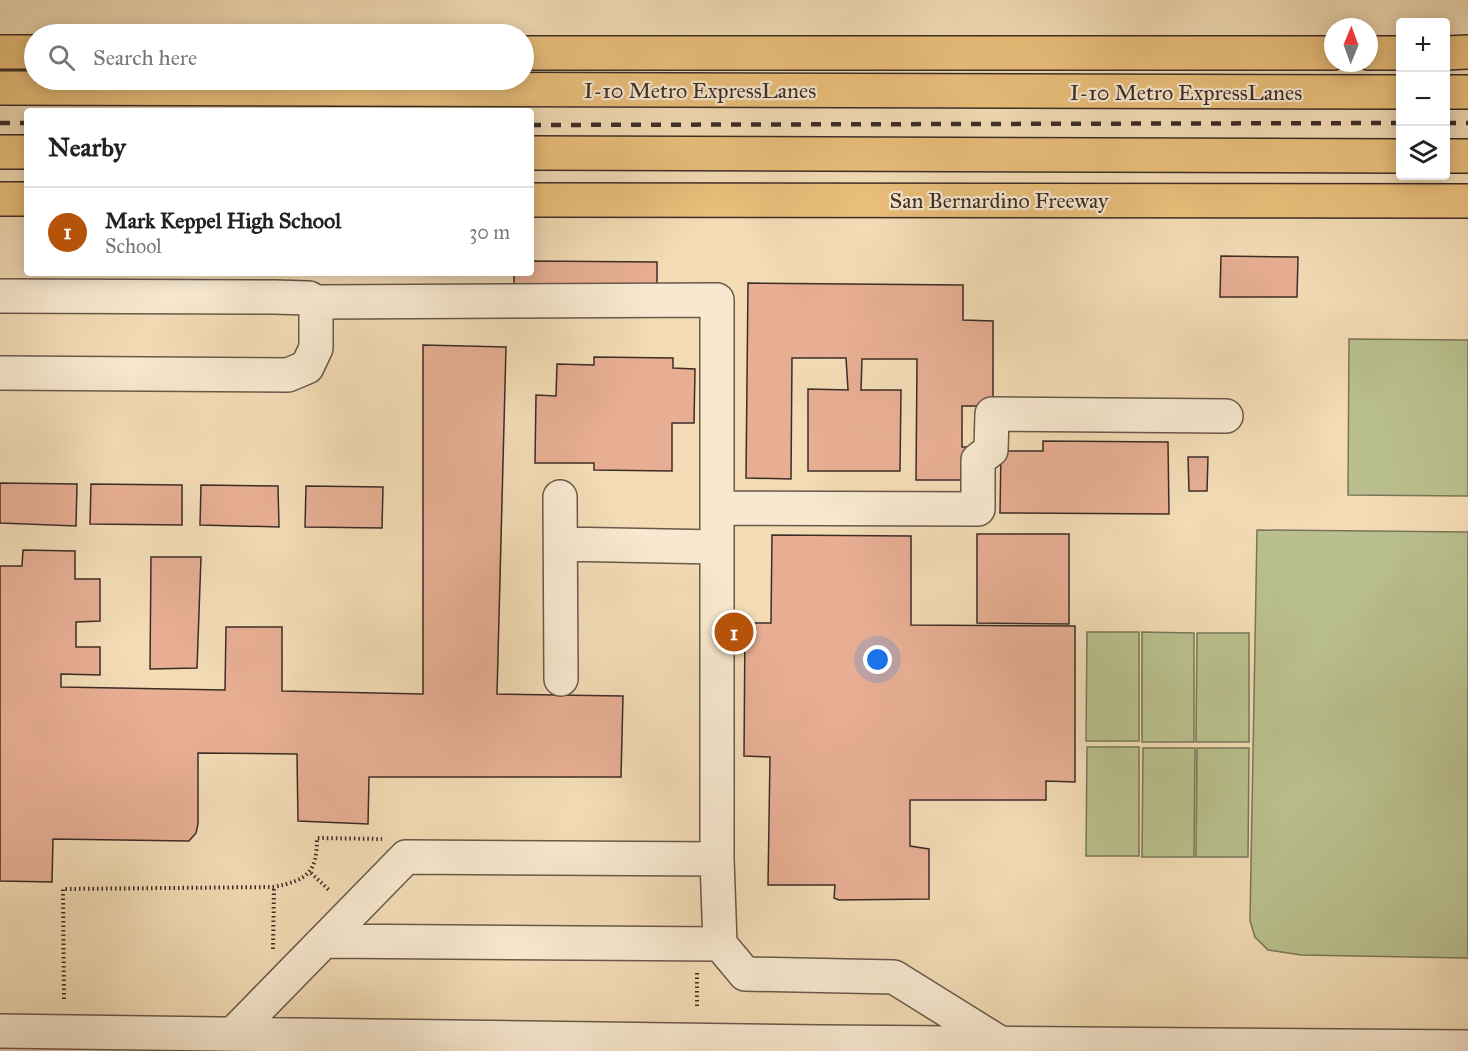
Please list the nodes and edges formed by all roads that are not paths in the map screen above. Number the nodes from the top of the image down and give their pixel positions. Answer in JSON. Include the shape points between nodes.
{"nodes":[{"id":1,"x":0,"y":52,"type":"edge"},
{"id":2,"x":24,"y":52,"type":"edge"},
{"id":3,"x":1468,"y":52,"type":"edge"},
{"id":4,"x":534,"y":53,"type":"edge"},
{"id":5,"x":1324,"y":53,"type":"edge"},
{"id":6,"x":1378,"y":53,"type":"edge"},
{"id":7,"x":1396,"y":53,"type":"edge"},
{"id":8,"x":1450,"y":53,"type":"edge"},
{"id":9,"x":0,"y":88,"type":"edge"},
{"id":10,"x":24,"y":88,"type":"edge"},
{"id":11,"x":534,"y":90,"type":"edge"},
{"id":12,"x":1396,"y":92,"type":"edge"},
{"id":13,"x":1450,"y":92,"type":"edge"},
{"id":14,"x":1468,"y":92,"type":"edge"},
{"id":15,"x":0,"y":152,"type":"edge"},
{"id":16,"x":24,"y":152,"type":"edge"},
{"id":17,"x":534,"y":153,"type":"edge"},
{"id":18,"x":1396,"y":156,"type":"edge"},
{"id":19,"x":1450,"y":156,"type":"edge"},
{"id":20,"x":1468,"y":156,"type":"edge"},
{"id":21,"x":0,"y":199,"type":"edge"},
{"id":22,"x":24,"y":199,"type":"edge"},
{"id":23,"x":534,"y":200,"type":"edge"},
{"id":24,"x":1468,"y":201,"type":"edge"},
{"id":25,"x":0,"y":296,"type":"edge"},
{"id":26,"x":316,"y":302,"type":"junction"},
{"id":27,"x":0,"y":373,"type":"edge"},
{"id":28,"x":1226,"y":416,"type":"dead end"},
{"id":29,"x":560,"y":497,"type":"dead end"},
{"id":30,"x":717,"y":508,"type":"junction"},
{"id":31,"x":561,"y":544,"type":"junction"},
{"id":32,"x":717,"y":547,"type":"junction"},
{"id":33,"x":561,"y":679,"type":"dead end"},
{"id":34,"x":717,"y":859,"type":"junction"},
{"id":35,"x":325,"y":940,"type":"junction"},
{"id":36,"x":720,"y":944,"type":"junction"},
{"id":37,"x":234,"y":1033,"type":"junction"},
{"id":38,"x":19,"y":1038,"type":"edge"},
{"id":39,"x":319,"y":1042,"type":"edge"},
{"id":40,"x":1000,"y":1043,"type":"junction"},
{"id":41,"x":590,"y":1045,"type":"edge"},
{"id":42,"x":820,"y":1047,"type":"edge"},
{"id":43,"x":1468,"y":1047,"type":"edge"},
{"id":44,"x":1248,"y":1048,"type":"edge"}],
"edges":[{"from":1,"to":2,"type":"highway"},
{"from":3,"to":8,"type":"highway"},
{"from":4,"to":5,"type":"highway"},
{"from":6,"to":7,"type":"highway"},
{"from":9,"to":10,"type":"highway","name":"I-10 Metro ExpressLanes"},
{"from":11,"to":12,"type":"highway","name":"I-10 Metro ExpressLanes"},
{"from":13,"to":14,"type":"highway"},
{"from":15,"to":16,"type":"highway"},
{"from":17,"to":18,"type":"highway"},
{"from":19,"to":20,"type":"highway"},
{"from":21,"to":22,"type":"highway"},
{"from":23,"to":24,"type":"highway","name":"San Bernardino Freeway"},
{"from":25,"to":26,"type":"street","via":[[274,297],[309,298]]},
{"from":26,"to":27,"type":"street","via":[[316,348],[307,367],[288,375]]},
{"from":26,"to":30,"type":"street","via":[[717,300]]},
{"from":28,"to":30,"type":"street","via":[[992,414],[991,450],[978,460],[978,509]]},
{"from":29,"to":31,"type":"street"},
{"from":30,"to":32,"type":"street"},
{"from":31,"to":32,"type":"street"},
{"from":31,"to":33,"type":"street"},
{"from":32,"to":34,"type":"street"},
{"from":34,"to":35,"type":"street","via":[[406,857]]},
{"from":34,"to":36,"type":"street"},
{"from":35,"to":36,"type":"street"},
{"from":35,"to":37,"type":"street"},
{"from":36,"to":40,"type":"street","via":[[745,974],[894,977]]},
{"from":37,"to":38,"type":"street"},
{"from":37,"to":39,"type":"street"},
{"from":39,"to":41,"type":"street"},
{"from":40,"to":42,"type":"street"},
{"from":40,"to":44,"type":"street"},
{"from":41,"to":42,"type":"street"},
{"from":43,"to":44,"type":"street"}]}
